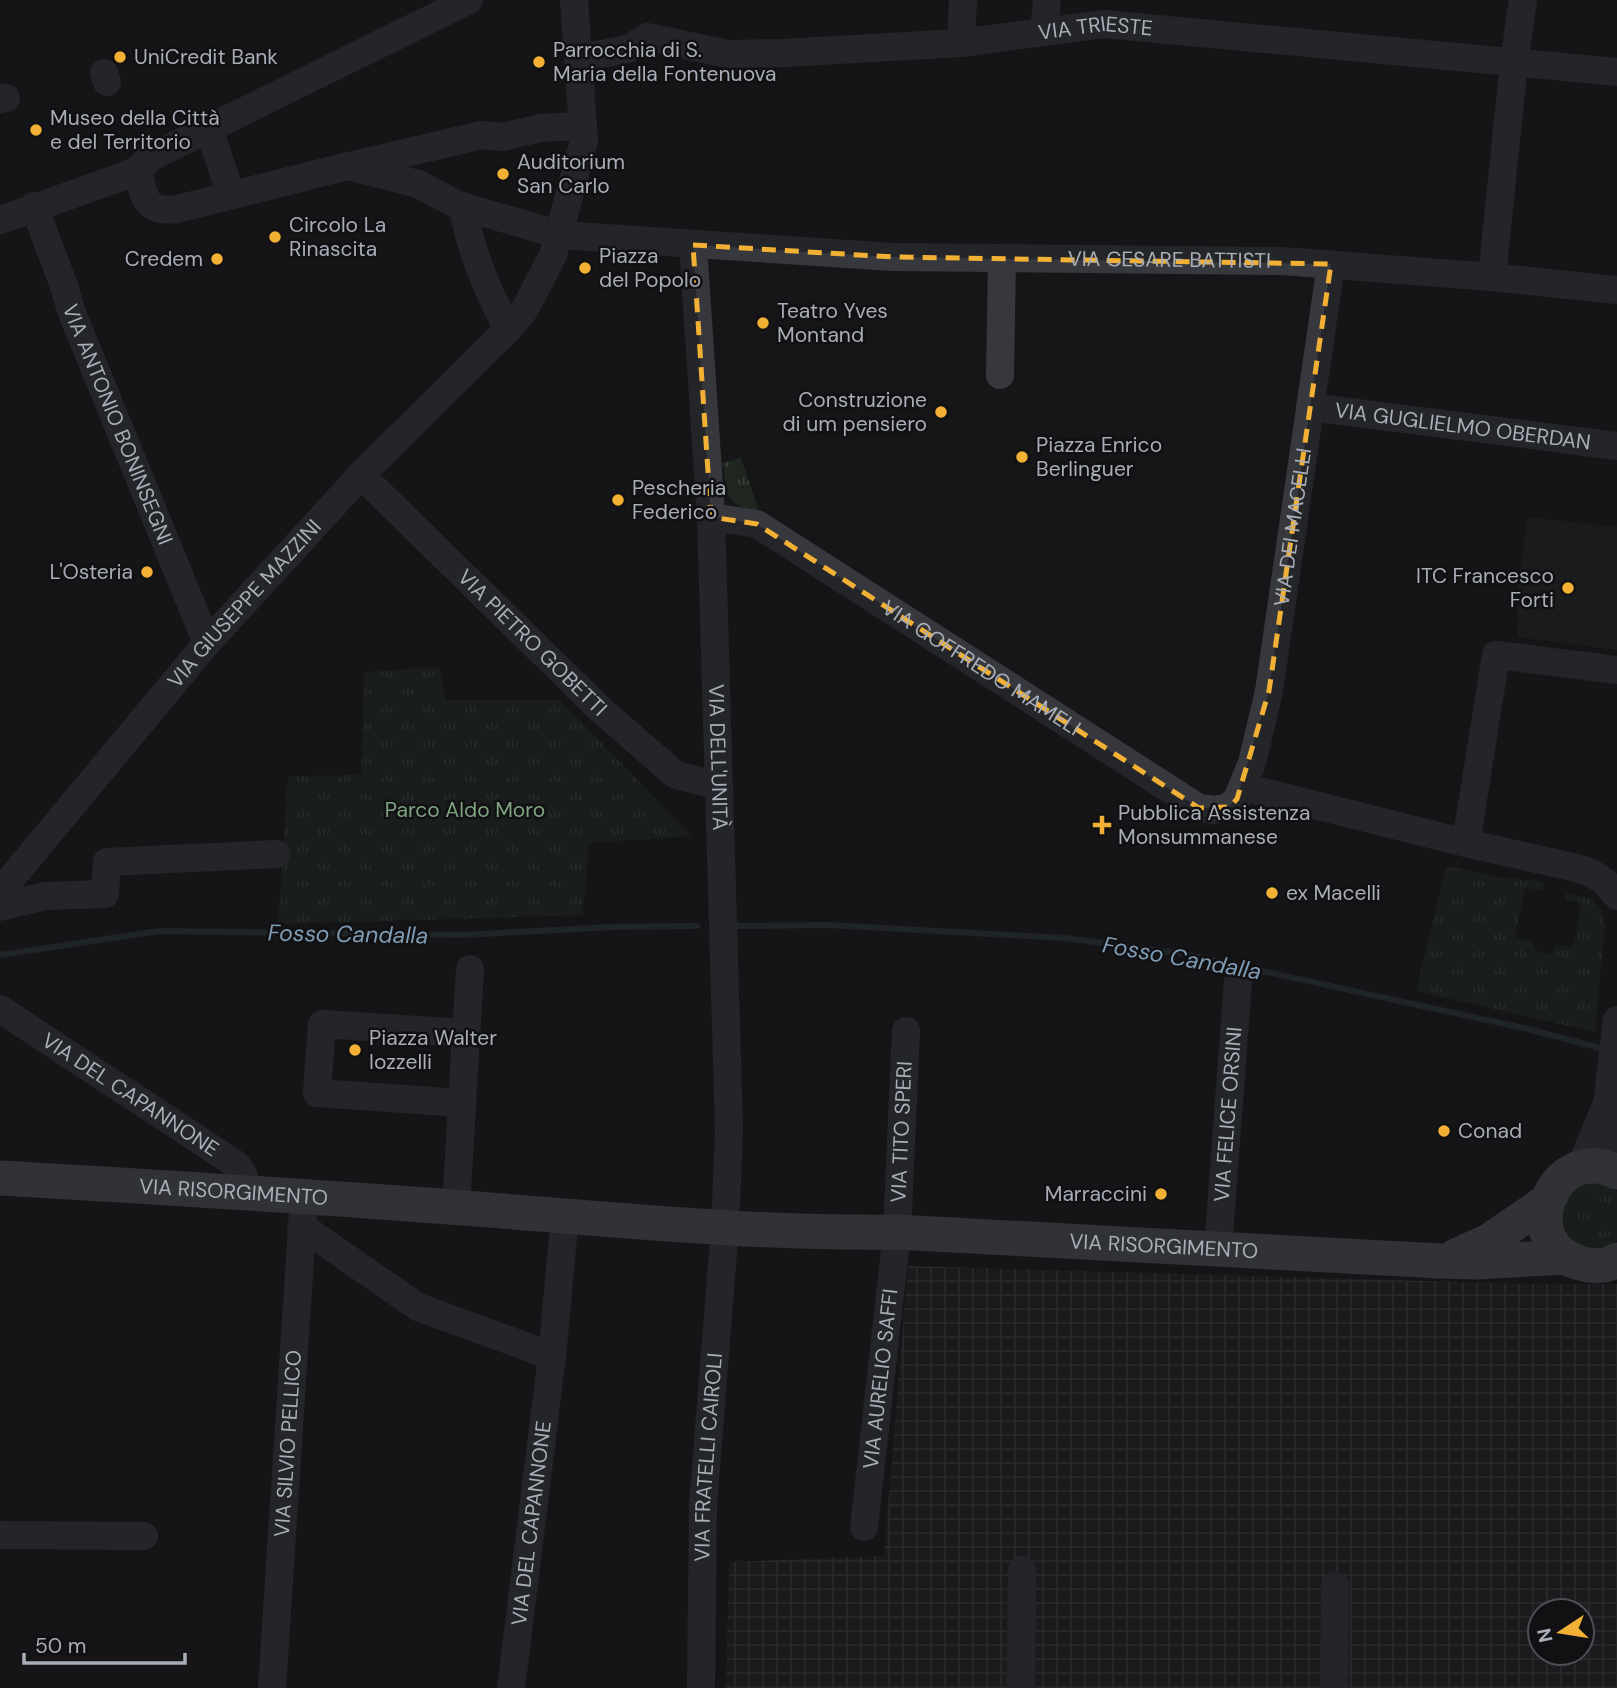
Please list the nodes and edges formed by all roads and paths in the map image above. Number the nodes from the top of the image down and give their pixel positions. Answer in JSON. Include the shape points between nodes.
{"nodes":[{"id":1,"x":469,"y":0,"type":"edge"},
{"id":2,"x":963,"y":0,"type":"edge"},
{"id":3,"x":1047,"y":0,"type":"edge"},
{"id":4,"x":1523,"y":0,"type":"edge"},
{"id":5,"x":573,"y":3,"type":"edge"},
{"id":6,"x":1105,"y":12,"type":"edge"},
{"id":7,"x":1044,"y":31,"type":"junction"},
{"id":8,"x":961,"y":43,"type":"junction"},
{"id":9,"x":580,"y":58,"type":"junction"},
{"id":10,"x":1514,"y":62,"type":"junction"},
{"id":11,"x":1617,"y":72,"type":"edge"},
{"id":12,"x":583,"y":126,"type":"junction"},
{"id":13,"x":209,"y":129,"type":"junction"},
{"id":14,"x":348,"y":166,"type":"junction"},
{"id":15,"x":133,"y":172,"type":"junction"},
{"id":16,"x":231,"y":195,"type":"junction"},
{"id":17,"x":34,"y":206,"type":"junction"},
{"id":18,"x":463,"y":206,"type":"junction"},
{"id":19,"x":0,"y":220,"type":"edge"},
{"id":20,"x":560,"y":235,"type":"junction"},
{"id":21,"x":693,"y":245,"type":"junction"},
{"id":22,"x":1002,"y":258,"type":"junction"},
{"id":23,"x":1331,"y":264,"type":"junction"},
{"id":24,"x":1492,"y":277,"type":"junction"},
{"id":25,"x":1617,"y":290,"type":"edge"},
{"id":26,"x":507,"y":331,"type":"junction"},
{"id":27,"x":1000,"y":375,"type":"dead end"},
{"id":28,"x":1310,"y":407,"type":"junction"},
{"id":29,"x":1617,"y":446,"type":"edge"},
{"id":30,"x":361,"y":475,"type":"junction"},
{"id":31,"x":711,"y":517,"type":"junction"},
{"id":32,"x":207,"y":643,"type":"junction"},
{"id":33,"x":1617,"y":670,"type":"edge"},
{"id":34,"x":719,"y":786,"type":"junction"},
{"id":35,"x":1243,"y":787,"type":"junction"},
{"id":36,"x":1466,"y":843,"type":"junction"},
{"id":37,"x":276,"y":854,"type":"dead end"},
{"id":38,"x":0,"y":895,"type":"edge"},
{"id":39,"x":1617,"y":895,"type":"edge"},
{"id":40,"x":470,"y":969,"type":"dead end"},
{"id":41,"x":1238,"y":981,"type":"dead end"},
{"id":42,"x":0,"y":1009,"type":"edge"},
{"id":43,"x":1616,"y":1027,"type":"edge"},
{"id":44,"x":906,"y":1031,"type":"dead end"},
{"id":45,"x":466,"y":1032,"type":"junction"},
{"id":46,"x":462,"y":1102,"type":"junction"},
{"id":47,"x":1607,"y":1103,"type":"junction"},
{"id":48,"x":1617,"y":1153,"type":"edge"},
{"id":49,"x":1580,"y":1168,"type":"junction"},
{"id":50,"x":1617,"y":1172,"type":"edge"},
{"id":51,"x":0,"y":1178,"type":"edge"},
{"id":52,"x":244,"y":1192,"type":"junction"},
{"id":53,"x":1546,"y":1202,"type":"junction"},
{"id":54,"x":461,"y":1207,"type":"junction"},
{"id":55,"x":502,"y":1211,"type":"junction"},
{"id":56,"x":303,"y":1212,"type":"junction"},
{"id":57,"x":565,"y":1216,"type":"junction"},
{"id":58,"x":725,"y":1216,"type":"junction"},
{"id":59,"x":883,"y":1230,"type":"junction"},
{"id":60,"x":1218,"y":1249,"type":"junction"},
{"id":61,"x":1565,"y":1256,"type":"junction"},
{"id":62,"x":1440,"y":1261,"type":"junction"},
{"id":63,"x":1615,"y":1263,"type":"edge"},
{"id":64,"x":552,"y":1356,"type":"junction"},
{"id":65,"x":864,"y":1527,"type":"dead end"},
{"id":66,"x":0,"y":1535,"type":"edge"},
{"id":67,"x":144,"y":1536,"type":"dead end"},
{"id":68,"x":1022,"y":1570,"type":"dead end"},
{"id":69,"x":1335,"y":1586,"type":"dead end"},
{"id":70,"x":272,"y":1688,"type":"edge"},
{"id":71,"x":511,"y":1688,"type":"edge"},
{"id":72,"x":701,"y":1688,"type":"edge"},
{"id":73,"x":1021,"y":1688,"type":"edge"},
{"id":74,"x":1334,"y":1688,"type":"edge"}],
"edges":[{"from":1,"to":13,"type":"street"},
{"from":2,"to":8,"type":"street"},
{"from":3,"to":7,"type":"street"},
{"from":4,"to":10,"type":"street"},
{"from":5,"to":9,"type":"street","name":"VIA GIUSEPPE MAZZINI"},
{"from":6,"to":7,"type":"street","name":"VIA TRIESTE"},
{"from":6,"to":10,"type":"street","name":"VIA TRIESTE"},
{"from":7,"to":8,"type":"street","name":"VIA TRIESTE"},
{"from":8,"to":9,"type":"street","name":"VIA TRIESTE","via":[[728,54],[647,37],[628,49]]},
{"from":9,"to":12,"type":"street","name":"VIA GIUSEPPE MAZZINI"},
{"from":10,"to":11,"type":"street","name":"VIA TRIESTE"},
{"from":10,"to":24,"type":"street"},
{"from":12,"to":14,"type":"street","via":[[540,128],[503,137],[482,135]]},
{"from":12,"to":20,"type":"street","name":"VIA GIUSEPPE MAZZINI","via":[[584,141]]},
{"from":13,"to":15,"type":"street","via":[[151,157]]},
{"from":13,"to":16,"type":"street"},
{"from":14,"to":16,"type":"street"},
{"from":14,"to":18,"type":"street","name":"VIA CESARE BATTISTI","via":[[418,184]]},
{"from":15,"to":16,"type":"street","via":[[150,206],[160,211]]},
{"from":15,"to":17,"type":"street"},
{"from":17,"to":19,"type":"street"},
{"from":17,"to":32,"type":"street","name":"VIA ANTONIO BONINSEGNI","via":[[72,313]]},
{"from":18,"to":20,"type":"street","name":"VIA CESARE BATTISTI"},
{"from":18,"to":26,"type":"street","via":[[474,248]]},
{"from":20,"to":21,"type":"street","name":"VIA CESARE BATTISTI"},
{"from":20,"to":26,"type":"street","name":"VIA GIUSEPPE MAZZINI","via":[[525,309]]},
{"from":21,"to":22,"type":"street","name":"VIA CESARE BATTISTI","via":[[893,257]]},
{"from":21,"to":31,"type":"street","name":"VIA DELL'UNITÀ"},
{"from":22,"to":23,"type":"street","name":"VIA CESARE BATTISTI"},
{"from":22,"to":27,"type":"street"},
{"from":23,"to":24,"type":"street","name":"VIA CESARE BATTISTI"},
{"from":23,"to":28,"type":"street","name":"VIA DEI MACELLI"},
{"from":24,"to":25,"type":"street","name":"VIA CESARE BATTISTI"},
{"from":26,"to":30,"type":"street","name":"VIA GIUSEPPE MAZZINI"},
{"from":28,"to":29,"type":"street","name":"VIA GUGLIELMO OBERDAN"},
{"from":28,"to":35,"type":"street","name":"VIA DEI MACELLI","via":[[1269,691]]},
{"from":30,"to":32,"type":"street","name":"VIA GIUSEPPE MAZZINI"},
{"from":30,"to":34,"type":"street","name":"VIA PIETRO GOBETTI","via":[[603,712],[676,775]]},
{"from":31,"to":34,"type":"street","name":"VIA DELL'UNITÀ"},
{"from":31,"to":35,"type":"street","name":"VIA GOFFREDO MAMELI","via":[[757,524],[1199,808],[1229,807]]},
{"from":32,"to":38,"type":"street","name":"VIA GIUSEPPE MAZZINI"},
{"from":33,"to":36,"type":"street","via":[[1496,655]]},
{"from":34,"to":58,"type":"street","name":"VIA DELL'UNITÀ","via":[[729,1129]]},
{"from":35,"to":36,"type":"street"},
{"from":36,"to":39,"type":"street","via":[[1590,872]]},
{"from":37,"to":38,"type":"street","via":[[107,862],[105,894]]},
{"from":40,"to":45,"type":"street"},
{"from":41,"to":60,"type":"street","name":"VIA FELICE ORSINI"},
{"from":42,"to":52,"type":"street","name":"VIA DEL CAPANNONE","via":[[237,1165],[244,1177]]},
{"from":43,"to":47,"type":"street"},
{"from":44,"to":59,"type":"street","name":"VIA TITO SPERI"},
{"from":45,"to":46,"type":"street"},
{"from":45,"to":46,"type":"street","via":[[322,1024],[317,1093]]},
{"from":46,"to":54,"type":"street"},
{"from":47,"to":48,"type":"street"},
{"from":47,"to":49,"type":"street"},
{"from":49,"to":50,"type":"main road","via":[[1597,1166]]},
{"from":49,"to":53,"type":"main road","name":"VIA RISORGIMENTO","via":[[1559,1180]]},
{"from":51,"to":52,"type":"main road","name":"VIA RISORGIMENTO"},
{"from":52,"to":56,"type":"main road","name":"VIA RISORGIMENTO"},
{"from":53,"to":61,"type":"main road","via":[[1545,1226]]},
{"from":53,"to":62,"type":"main road","name":"VIA RISORGIMENTO","via":[[1489,1241]]},
{"from":54,"to":55,"type":"main road","name":"VIA RISORGIMENTO"},
{"from":54,"to":56,"type":"main road","name":"VIA RISORGIMENTO"},
{"from":54,"to":58,"type":"main road","name":"VIA RISORGIMENTO","via":[[521,1196]]},
{"from":55,"to":57,"type":"main road","name":"VIA RISORGIMENTO"},
{"from":55,"to":58,"type":"main road","via":[[550,1207]]},
{"from":56,"to":64,"type":"street","via":[[418,1307]]},
{"from":56,"to":70,"type":"street","name":"VIA SILVIO PELLICO"},
{"from":57,"to":58,"type":"main road","name":"VIA RISORGIMENTO"},
{"from":57,"to":64,"type":"street","name":"VIA DEL CAPANNONE"},
{"from":58,"to":59,"type":"main road","name":"VIA RISORGIMENTO"},
{"from":58,"to":72,"type":"street","name":"VIA FRATELLI CAIROLI","via":[[703,1505]]},
{"from":59,"to":60,"type":"main road","name":"VIA RISORGIMENTO"},
{"from":59,"to":65,"type":"street","name":"VIA AURELIO SAFFI"},
{"from":60,"to":62,"type":"main road","name":"VIA RISORGIMENTO"},
{"from":61,"to":62,"type":"main road","name":"VIA RISORGIMENTO"},
{"from":61,"to":63,"type":"main road","name":"VIA RISORGIMENTO","via":[[1588,1265]]},
{"from":64,"to":71,"type":"street","name":"VIA DEL CAPANNONE"},
{"from":66,"to":67,"type":"street"},
{"from":68,"to":73,"type":"street"},
{"from":69,"to":74,"type":"street"}]}
